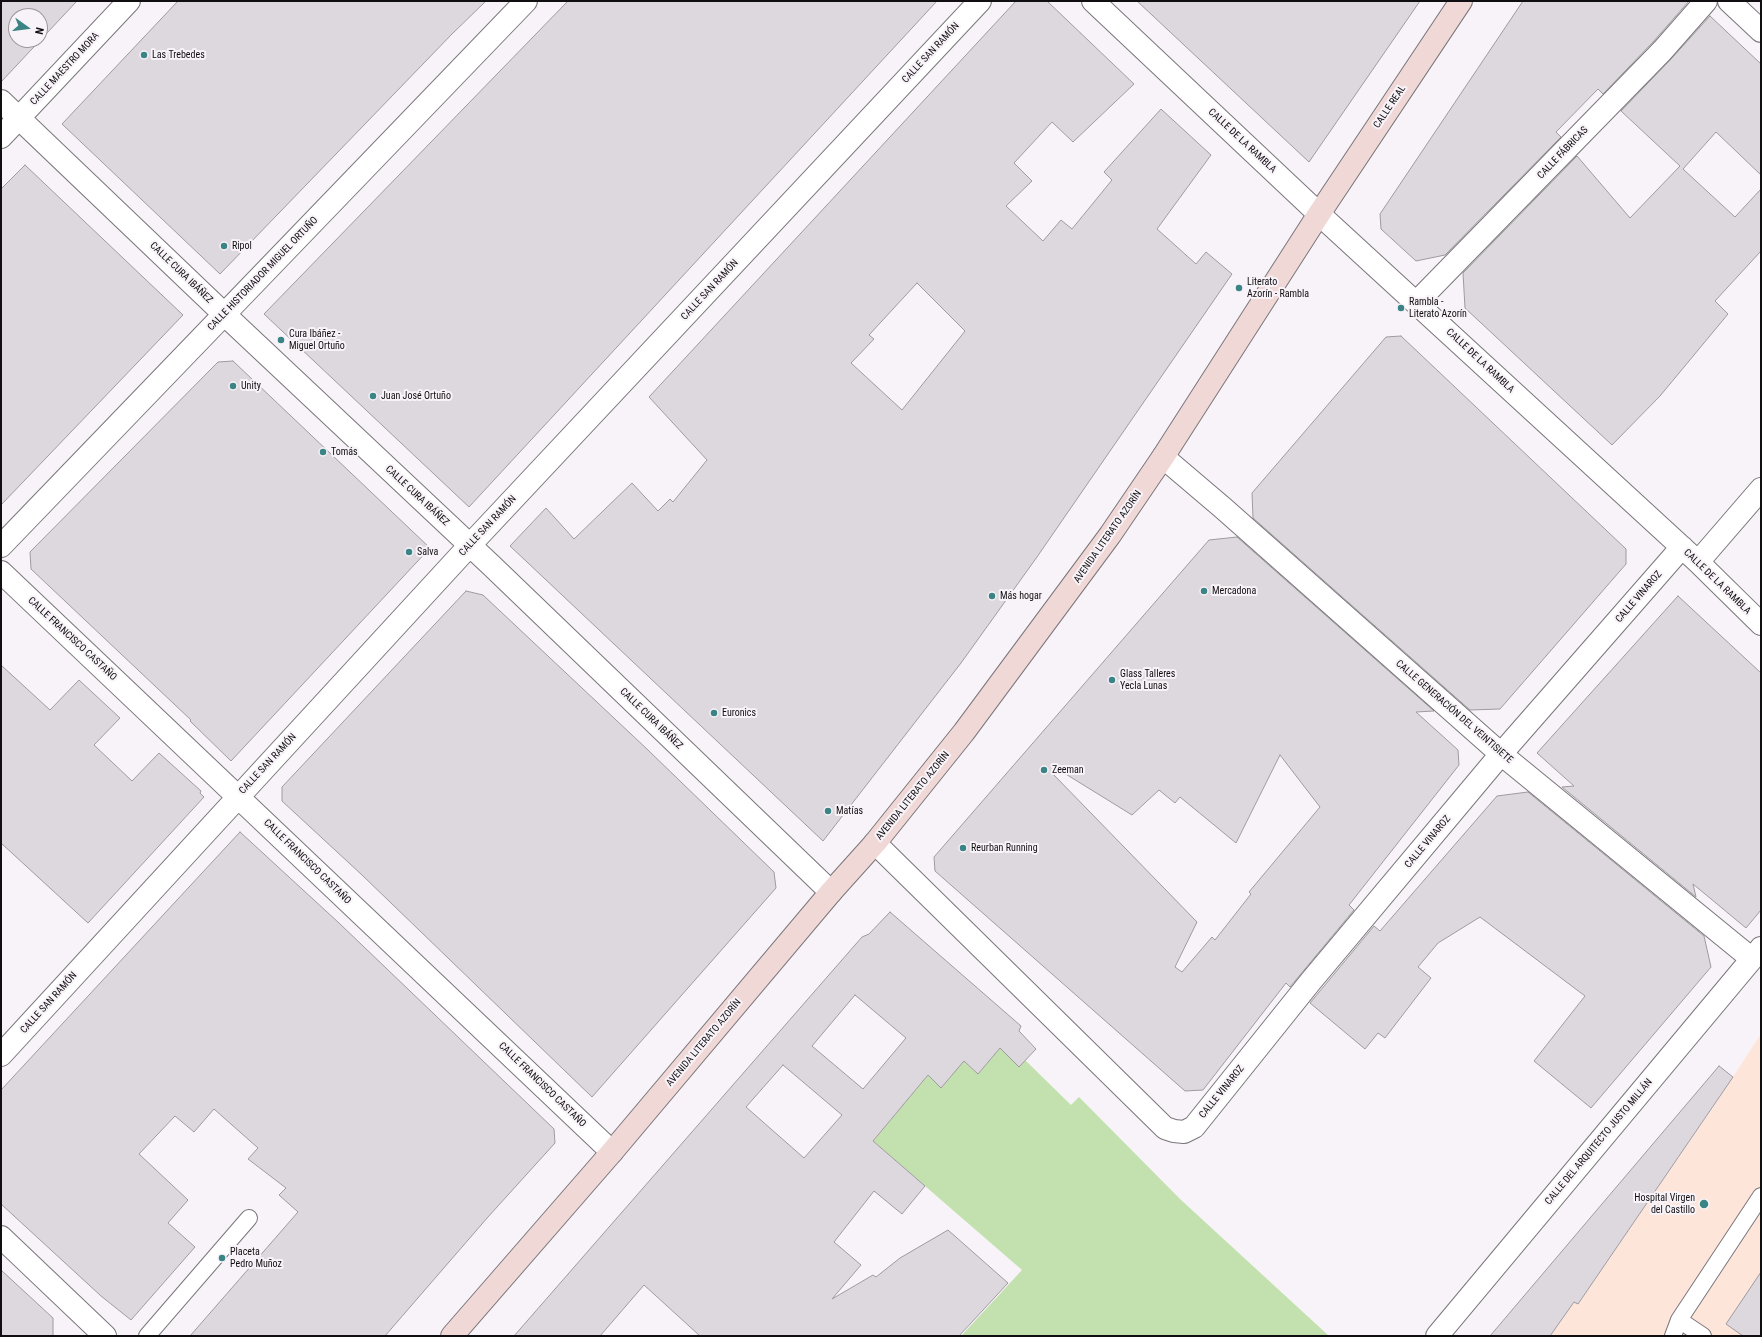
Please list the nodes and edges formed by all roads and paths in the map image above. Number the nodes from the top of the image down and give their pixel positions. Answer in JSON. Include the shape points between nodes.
{"nodes":[{"id":1,"x":129,"y":1,"type":"edge"},
{"id":2,"x":526,"y":1,"type":"edge"},
{"id":3,"x":980,"y":1,"type":"edge"},
{"id":4,"x":1093,"y":1,"type":"edge"},
{"id":5,"x":1461,"y":1,"type":"edge"},
{"id":6,"x":1706,"y":1,"type":"edge"},
{"id":7,"x":1729,"y":1,"type":"edge"},
{"id":8,"x":1761,"y":31,"type":"edge"},
{"id":9,"x":1,"y":101,"type":"edge"},
{"id":10,"x":19,"y":118,"type":"junction"},
{"id":11,"x":1,"y":137,"type":"edge"},
{"id":12,"x":1319,"y":214,"type":"junction"},
{"id":13,"x":1416,"y":302,"type":"junction"},
{"id":14,"x":224,"y":314,"type":"junction"},
{"id":15,"x":1163,"y":457,"type":"junction"},
{"id":16,"x":1761,"y":489,"type":"edge"},
{"id":17,"x":470,"y":545,"type":"junction"},
{"id":18,"x":1,"y":546,"type":"edge"},
{"id":19,"x":1682,"y":547,"type":"junction"},
{"id":20,"x":1698,"y":562,"type":"junction"},
{"id":21,"x":1,"y":572,"type":"edge"},
{"id":22,"x":1761,"y":624,"type":"edge"},
{"id":23,"x":1501,"y":754,"type":"junction"},
{"id":24,"x":238,"y":796,"type":"junction"},
{"id":25,"x":875,"y":843,"type":"junction"},
{"id":26,"x":831,"y":892,"type":"junction"},
{"id":27,"x":1756,"y":953,"type":"edge"},
{"id":28,"x":1,"y":1055,"type":"edge"},
{"id":29,"x":612,"y":1152,"type":"junction"},
{"id":30,"x":1761,"y":1196,"type":"edge"},
{"id":31,"x":249,"y":1218,"type":"dead end"},
{"id":32,"x":1,"y":1237,"type":"edge"},
{"id":33,"x":1679,"y":1320,"type":"junction"},
{"id":34,"x":91,"y":1332,"type":"edge"},
{"id":35,"x":147,"y":1336,"type":"edge"},
{"id":36,"x":452,"y":1336,"type":"edge"},
{"id":37,"x":1437,"y":1336,"type":"edge"},
{"id":38,"x":1673,"y":1336,"type":"edge"},
{"id":39,"x":1702,"y":1336,"type":"edge"}],
"edges":[{"from":1,"to":10,"type":"street","name":"CALLE MAESTRO MORA"},
{"from":2,"to":14,"type":"street","name":"CALLE HISTORIADOR MIGUEL ORTUÑO"},
{"from":3,"to":17,"type":"street","name":"CALLE SAN RAMÓN"},
{"from":4,"to":12,"type":"street","name":"CALLE DE LA RAMBLA"},
{"from":5,"to":12,"type":"main road","name":"CALLE REAL"},
{"from":6,"to":13,"type":"street","name":"CALLE FÁBRICAS","via":[[1662,51]]},
{"from":7,"to":8,"type":"street"},
{"from":9,"to":10,"type":"street","name":"CALLE CURA IBÁÑEZ"},
{"from":10,"to":11,"type":"street","name":"CALLE MAESTRO MORA"},
{"from":10,"to":14,"type":"street","name":"CALLE CURA IBÁÑEZ"},
{"from":12,"to":13,"type":"street","name":"CALLE DE LA RAMBLA"},
{"from":12,"to":15,"type":"main road","name":"AVENIDA LITERATO AZORÍN"},
{"from":13,"to":19,"type":"street","name":"CALLE DE LA RAMBLA"},
{"from":14,"to":17,"type":"street","name":"CALLE CURA IBÁÑEZ"},
{"from":14,"to":18,"type":"street","name":"CALLE HISTORIADOR MIGUEL ORTUÑO"},
{"from":15,"to":23,"type":"street","name":"CALLE GENERACIÓN DEL VEINTISIETE"},
{"from":15,"to":25,"type":"main road","name":"AVENIDA LITERATO AZORÍN","via":[[1050,617],[964,732]]},
{"from":16,"to":20,"type":"street"},
{"from":17,"to":24,"type":"street","name":"CALLE SAN RAMÓN"},
{"from":17,"to":26,"type":"street","name":"CALLE CURA IBÁÑEZ"},
{"from":19,"to":20,"type":"street","name":"CALLE DE LA RAMBLA"},
{"from":19,"to":23,"type":"street","name":"CALLE VINAROZ"},
{"from":20,"to":22,"type":"street","name":"CALLE DE LA RAMBLA"},
{"from":21,"to":24,"type":"street","name":"CALLE FRANCISCO CASTAÑO"},
{"from":23,"to":25,"type":"street","name":"CALLE VINAROZ","via":[[1194,1127],[1184,1132],[1165,1128]]},
{"from":23,"to":27,"type":"street","name":"CALLE GENERACIÓN DEL VEINTISIETE"},
{"from":24,"to":28,"type":"street","name":"CALLE SAN RAMÓN"},
{"from":24,"to":29,"type":"street","name":"CALLE FRANCISCO CASTAÑO"},
{"from":25,"to":26,"type":"main road","name":"AVENIDA LITERATO AZORÍN"},
{"from":26,"to":29,"type":"main road","name":"AVENIDA LITERATO AZORÍN"},
{"from":27,"to":37,"type":"street","name":"CALLE DEL ARQUITECTO JUSTO MILLÁN"},
{"from":29,"to":36,"type":"main road","name":"AVENIDA LITERATO AZORÍN"},
{"from":30,"to":33,"type":"lane"},
{"from":31,"to":35,"type":"lane"},
{"from":32,"to":34,"type":"street"},
{"from":33,"to":38,"type":"lane"},
{"from":33,"to":39,"type":"lane"}]}
